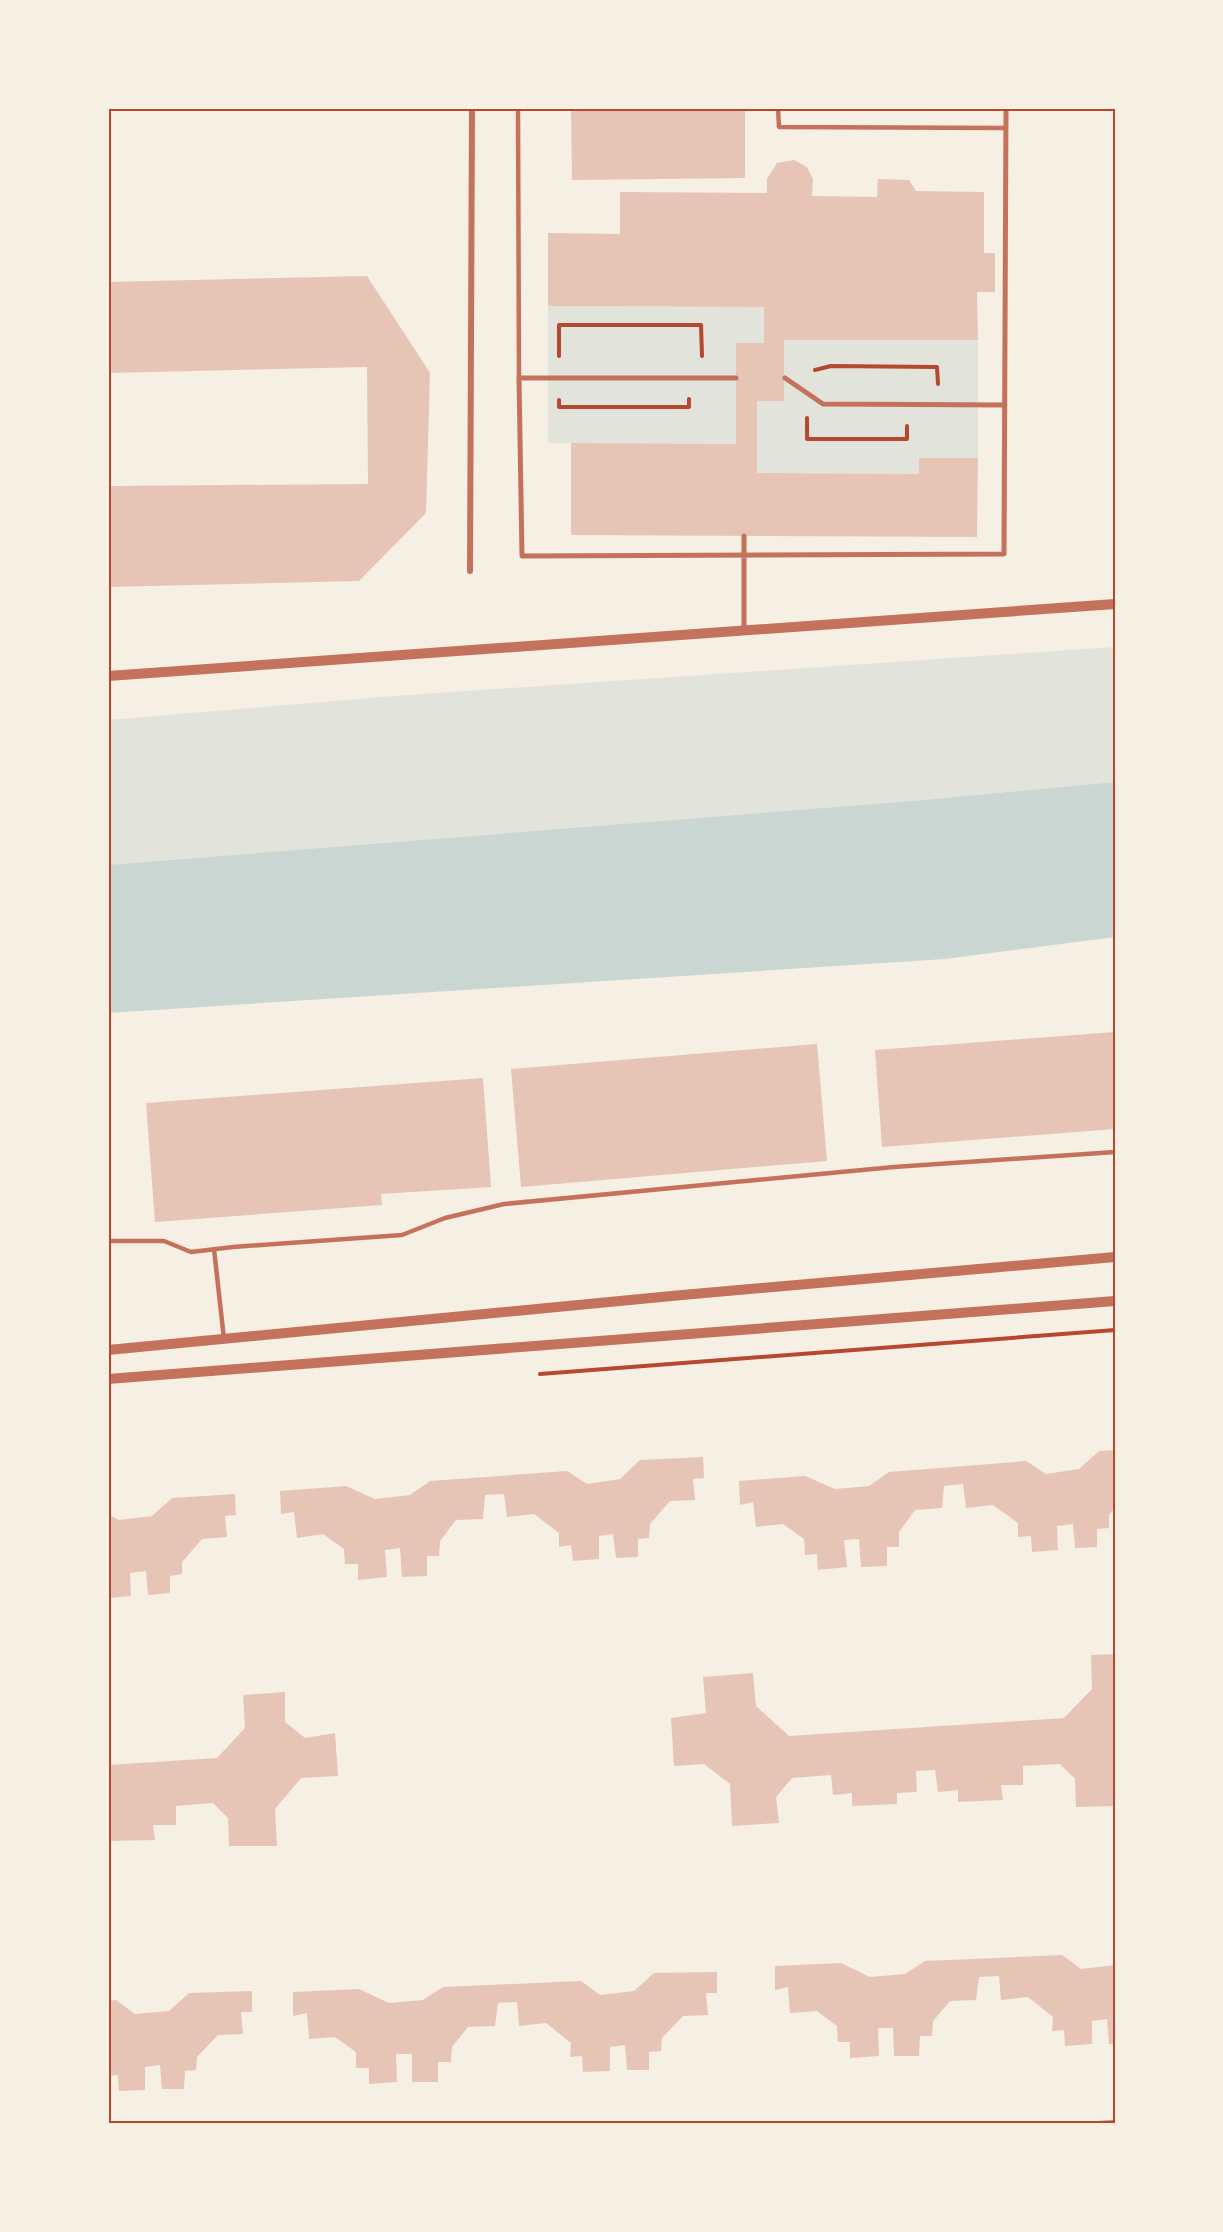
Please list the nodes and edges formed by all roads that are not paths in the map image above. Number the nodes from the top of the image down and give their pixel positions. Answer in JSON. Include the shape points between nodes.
{"nodes":[{"id":1,"x":472,"y":108,"type":"edge"},
{"id":2,"x":518,"y":108,"type":"edge"},
{"id":3,"x":778,"y":108,"type":"edge"},
{"id":4,"x":1006,"y":108,"type":"edge"},
{"id":5,"x":1006,"y":128,"type":"junction"},
{"id":6,"x":519,"y":378,"type":"junction"},
{"id":7,"x":736,"y":378,"type":"dead end"},
{"id":8,"x":785,"y":378,"type":"road end"},
{"id":9,"x":1005,"y":405,"type":"junction"},
{"id":10,"x":744,"y":536,"type":"dead end"},
{"id":11,"x":744,"y":556,"type":"junction"},
{"id":12,"x":470,"y":572,"type":"dead end"},
{"id":13,"x":1115,"y":604,"type":"edge"},
{"id":14,"x":744,"y":630,"type":"junction"},
{"id":15,"x":108,"y":676,"type":"edge"},
{"id":16,"x":1115,"y":1152,"type":"edge"},
{"id":17,"x":108,"y":1242,"type":"edge"},
{"id":18,"x":214,"y":1249,"type":"junction"},
{"id":19,"x":1115,"y":1257,"type":"edge"},
{"id":20,"x":1115,"y":1301,"type":"edge"},
{"id":21,"x":224,"y":1339,"type":"junction"},
{"id":22,"x":108,"y":1350,"type":"edge"},
{"id":23,"x":108,"y":1379,"type":"edge"},
{"id":24,"x":1115,"y":2123,"type":"edge"},
{"id":25,"x":1098,"y":2124,"type":"edge"}],
"edges":[{"from":1,"to":12,"type":"street"},
{"from":2,"to":6,"type":"lane"},
{"from":3,"to":5,"type":"lane","via":[[779,127]]},
{"from":4,"to":5,"type":"street"},
{"from":5,"to":9,"type":"street"},
{"from":6,"to":7,"type":"street"},
{"from":6,"to":11,"type":"street","via":[[522,556]]},
{"from":8,"to":9,"type":"street","via":[[823,405]]},
{"from":9,"to":11,"type":"street","via":[[1004,554]]},
{"from":10,"to":11,"type":"street"},
{"from":11,"to":14,"type":"street"},
{"from":13,"to":14,"type":"street"},
{"from":14,"to":15,"type":"street"},
{"from":16,"to":18,"type":"lane","via":[[894,1167],[504,1204],[445,1218],[402,1235]]},
{"from":17,"to":18,"type":"lane","via":[[164,1240],[191,1252]]},
{"from":18,"to":21,"type":"lane"},
{"from":19,"to":21,"type":"street"},
{"from":20,"to":23,"type":"street"},
{"from":21,"to":22,"type":"street"},
{"from":24,"to":25,"type":"street"}]}
